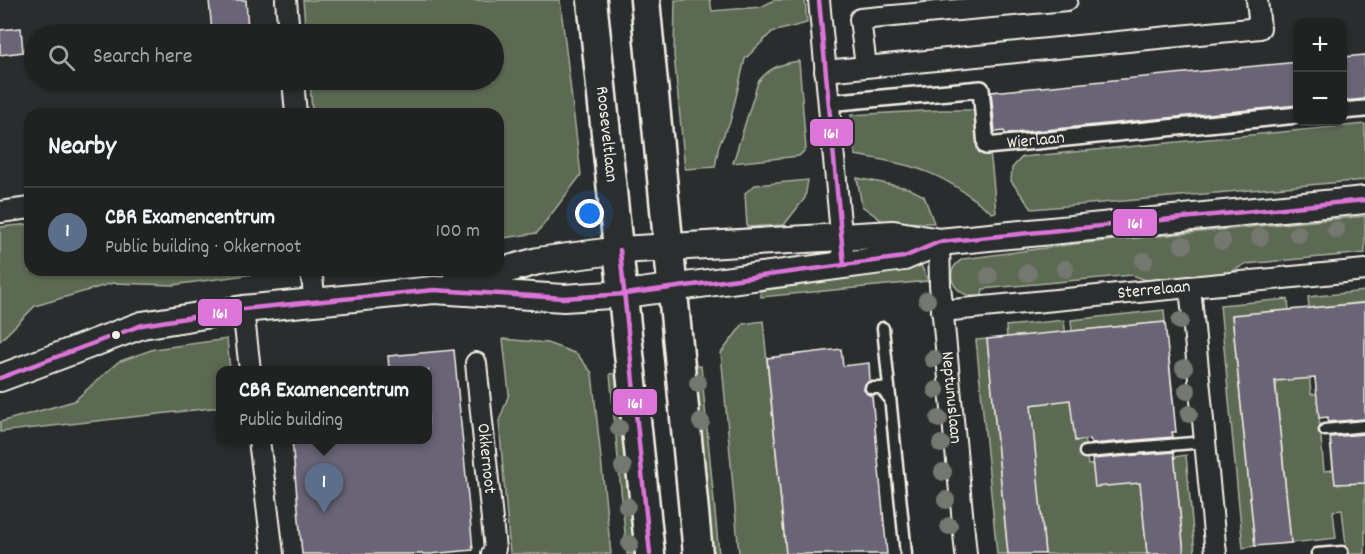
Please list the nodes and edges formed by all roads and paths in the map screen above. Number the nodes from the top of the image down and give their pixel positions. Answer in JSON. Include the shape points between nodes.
{"nodes":[{"id":1,"x":286,"y":0,"type":"edge"},
{"id":2,"x":592,"y":0,"type":"edge"},
{"id":3,"x":645,"y":0,"type":"edge"},
{"id":4,"x":819,"y":0,"type":"edge"},
{"id":5,"x":1067,"y":0,"type":"edge"},
{"id":6,"x":1257,"y":0,"type":"edge"},
{"id":7,"x":288,"y":24,"type":"edge"},
{"id":8,"x":866,"y":66,"type":"junction"},
{"id":9,"x":825,"y":71,"type":"junction"},
{"id":10,"x":294,"y":90,"type":"edge"},
{"id":11,"x":827,"y":103,"type":"junction"},
{"id":12,"x":295,"y":108,"type":"edge"},
{"id":13,"x":1365,"y":109,"type":"edge"},
{"id":14,"x":1347,"y":111,"type":"edge"},
{"id":15,"x":1293,"y":116,"type":"edge"},
{"id":16,"x":1365,"y":200,"type":"edge"},
{"id":17,"x":24,"y":209,"type":"edge"},
{"id":18,"x":0,"y":212,"type":"edge"},
{"id":19,"x":841,"y":236,"type":"junction"},
{"id":20,"x":939,"y":242,"type":"junction"},
{"id":21,"x":670,"y":248,"type":"junction"},
{"id":22,"x":620,"y":250,"type":"junction"},
{"id":23,"x":844,"y":265,"type":"junction"},
{"id":24,"x":504,"y":270,"type":"edge"},
{"id":25,"x":1365,"y":270,"type":"edge"},
{"id":26,"x":312,"y":276,"type":"edge"},
{"id":27,"x":484,"y":276,"type":"edge"},
{"id":28,"x":674,"y":286,"type":"junction"},
{"id":29,"x":1190,"y":287,"type":"junction"},
{"id":30,"x":434,"y":290,"type":"junction"},
{"id":31,"x":625,"y":294,"type":"junction"},
{"id":32,"x":315,"y":302,"type":"junction"},
{"id":33,"x":243,"y":309,"type":"junction"},
{"id":34,"x":942,"y":311,"type":"junction"},
{"id":35,"x":883,"y":328,"type":"dead end"},
{"id":36,"x":476,"y":363,"type":"dead end"},
{"id":37,"x":250,"y":366,"type":"edge"},
{"id":38,"x":0,"y":378,"type":"edge"},
{"id":39,"x":871,"y":388,"type":"dead end"},
{"id":40,"x":890,"y":399,"type":"junction"},
{"id":41,"x":1365,"y":426,"type":"edge"},
{"id":42,"x":1325,"y":430,"type":"dead end"},
{"id":43,"x":1205,"y":442,"type":"junction"},
{"id":44,"x":259,"y":444,"type":"edge"},
{"id":45,"x":1085,"y":452,"type":"dead end"},
{"id":46,"x":1342,"y":552,"type":"dead end"},
{"id":47,"x":273,"y":554,"type":"edge"},
{"id":48,"x":492,"y":554,"type":"edge"},
{"id":49,"x":650,"y":554,"type":"edge"},
{"id":50,"x":698,"y":554,"type":"edge"},
{"id":51,"x":906,"y":554,"type":"edge"},
{"id":52,"x":966,"y":554,"type":"edge"},
{"id":53,"x":1216,"y":554,"type":"edge"},
{"id":54,"x":1317,"y":554,"type":"edge"}],
"edges":[{"from":1,"to":7,"type":"street"},
{"from":2,"to":22,"type":"main road","name":"Rooseveltlaan"},
{"from":3,"to":21,"type":"main road"},
{"from":4,"to":9,"type":"street"},
{"from":5,"to":8,"type":"street","via":[[860,19]]},
{"from":6,"to":8,"type":"street","via":[[1260,28]]},
{"from":8,"to":9,"type":"street"},
{"from":9,"to":11,"type":"street"},
{"from":10,"to":12,"type":"street"},
{"from":11,"to":15,"type":"street","name":"Wierlaan","via":[[981,89],[986,146]]},
{"from":11,"to":19,"type":"street"},
{"from":13,"to":14,"type":"street"},
{"from":16,"to":20,"type":"street"},
{"from":17,"to":18,"type":"street"},
{"from":19,"to":20,"type":"street","via":[[893,234]]},
{"from":19,"to":21,"type":"street"},
{"from":19,"to":23,"type":"street"},
{"from":20,"to":23,"type":"street","via":[[904,256]]},
{"from":20,"to":34,"type":"street","name":"Neptunuslaan"},
{"from":21,"to":22,"type":"street"},
{"from":21,"to":28,"type":"main road"},
{"from":22,"to":24,"type":"street","via":[[537,261]]},
{"from":22,"to":31,"type":"main road","name":"Rooseveltlaan"},
{"from":23,"to":28,"type":"street"},
{"from":25,"to":29,"type":"street","name":"Sterrelaan"},
{"from":26,"to":32,"type":"street"},
{"from":27,"to":30,"type":"street"},
{"from":28,"to":31,"type":"street"},
{"from":28,"to":50,"type":"main road"},
{"from":29,"to":34,"type":"street","name":"Sterrelaan"},
{"from":29,"to":43,"type":"street"},
{"from":30,"to":31,"type":"street","via":[[564,298]]},
{"from":30,"to":32,"type":"street"},
{"from":31,"to":49,"type":"main road","name":"Rooseveltlaan"},
{"from":32,"to":33,"type":"street"},
{"from":33,"to":37,"type":"street"},
{"from":33,"to":38,"type":"street","via":[[142,325]]},
{"from":34,"to":52,"type":"street","name":"Neptunuslaan"},
{"from":35,"to":40,"type":"lane"},
{"from":36,"to":48,"type":"street","name":"Okkernoot","via":[[495,549]]},
{"from":39,"to":40,"type":"lane","via":[[881,388]]},
{"from":40,"to":51,"type":"lane"},
{"from":41,"to":42,"type":"lane"},
{"from":43,"to":45,"type":"lane"},
{"from":43,"to":53,"type":"street"},
{"from":44,"to":47,"type":"street"},
{"from":46,"to":54,"type":"lane"}]}
